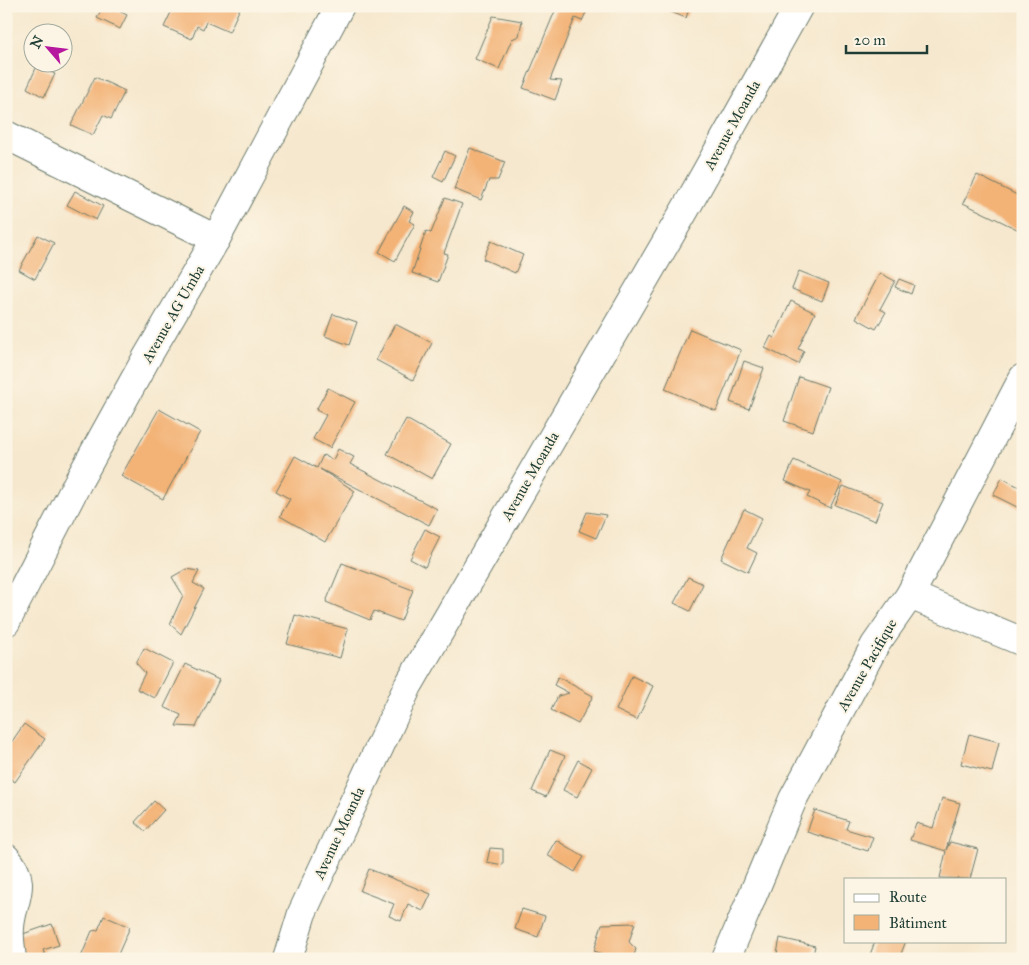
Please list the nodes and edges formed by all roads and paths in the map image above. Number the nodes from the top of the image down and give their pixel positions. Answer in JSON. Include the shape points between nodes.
{"nodes":[{"id":1,"x":340,"y":6,"type":"edge"},
{"id":2,"x":799,"y":6,"type":"edge"},
{"id":3,"x":6,"y":135,"type":"edge"},
{"id":4,"x":216,"y":239,"type":"junction"},
{"id":5,"x":1023,"y":378,"type":"edge"},
{"id":6,"x":910,"y":595,"type":"junction"},
{"id":7,"x":6,"y":622,"type":"edge"},
{"id":8,"x":1023,"y":642,"type":"edge"},
{"id":9,"x":6,"y":858,"type":"edge"},
{"id":10,"x":12,"y":959,"type":"edge"},
{"id":11,"x":288,"y":959,"type":"edge"},
{"id":12,"x":726,"y":959,"type":"edge"}],
"edges":[{"from":1,"to":4,"type":"street","name":"Avenue AG Umba"},
{"from":2,"to":11,"type":"street","name":"Avenue Moanda","via":[[686,208],[408,686],[302,912]]},
{"from":3,"to":4,"type":"street"},
{"from":4,"to":7,"type":"street","name":"Avenue AG Umba","via":[[78,482]]},
{"from":5,"to":6,"type":"street","name":"Avenue Pacifique"},
{"from":6,"to":8,"type":"street"},
{"from":6,"to":12,"type":"street","name":"Avenue Pacifique","via":[[875,645],[793,799]]},
{"from":9,"to":10,"type":"street","via":[[20,887],[10,926]]}]}
